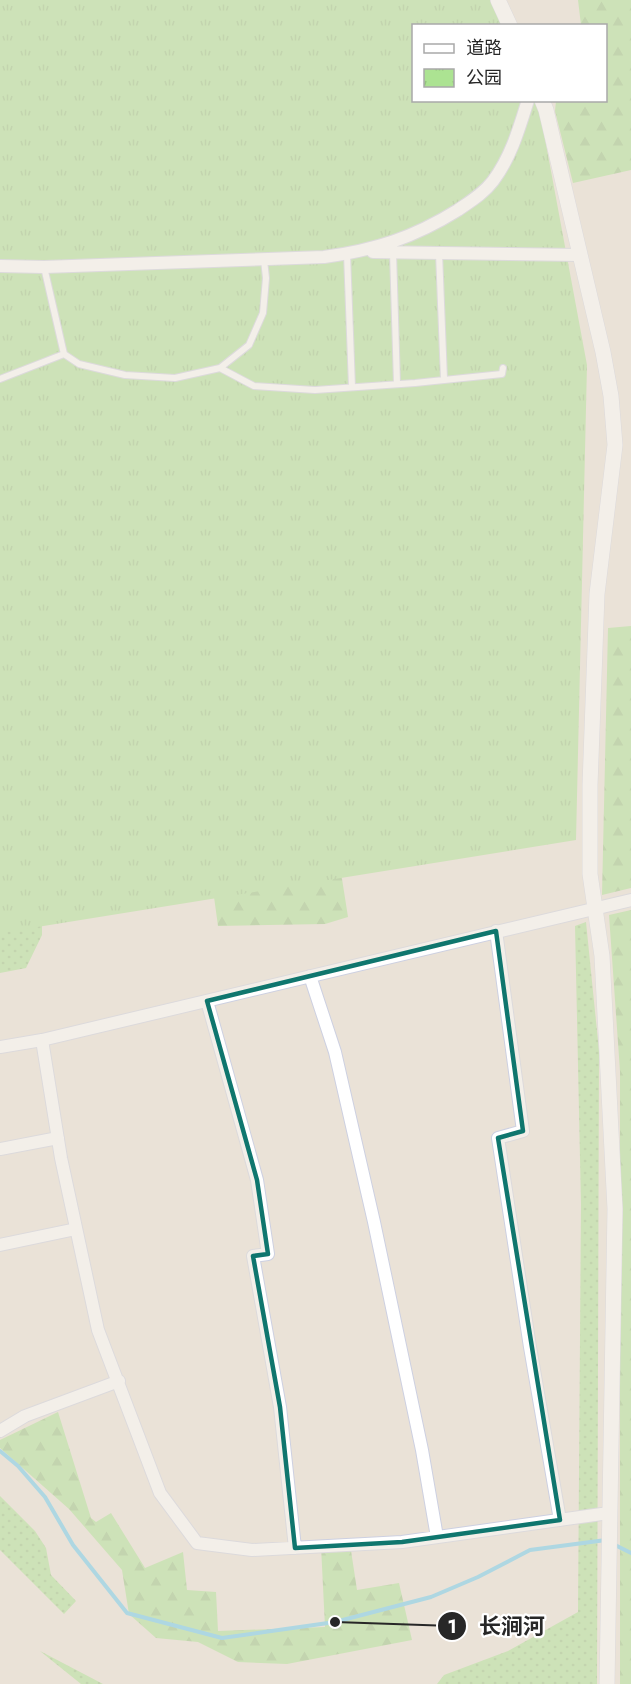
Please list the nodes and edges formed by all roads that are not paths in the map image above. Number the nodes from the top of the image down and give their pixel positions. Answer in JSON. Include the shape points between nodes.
{"nodes":[{"id":1,"x":498,"y":0,"type":"edge"},
{"id":2,"x":509,"y":24,"type":"edge"},
{"id":3,"x":527,"y":102,"type":"edge"},
{"id":4,"x":543,"y":102,"type":"edge"},
{"id":5,"x":393,"y":252,"type":"junction"},
{"id":6,"x":353,"y":253,"type":"junction"},
{"id":7,"x":439,"y":253,"type":"junction"},
{"id":8,"x":580,"y":255,"type":"junction"},
{"id":9,"x":264,"y":260,"type":"junction"},
{"id":10,"x":0,"y":266,"type":"edge"},
{"id":11,"x":44,"y":267,"type":"junction"},
{"id":12,"x":64,"y":354,"type":"junction"},
{"id":13,"x":220,"y":368,"type":"junction"},
{"id":14,"x":503,"y":368,"type":"dead end"},
{"id":15,"x":444,"y":379,"type":"junction"},
{"id":16,"x":0,"y":380,"type":"edge"},
{"id":17,"x":397,"y":384,"type":"junction"},
{"id":18,"x":351,"y":387,"type":"junction"},
{"id":19,"x":631,"y":900,"type":"edge"},
{"id":20,"x":595,"y":908,"type":"junction"},
{"id":21,"x":496,"y":932,"type":"junction"},
{"id":22,"x":310,"y":976,"type":"junction"},
{"id":23,"x":207,"y":1001,"type":"junction"},
{"id":24,"x":42,"y":1041,"type":"junction"},
{"id":25,"x":0,"y":1047,"type":"edge"},
{"id":26,"x":58,"y":1138,"type":"junction"},
{"id":27,"x":0,"y":1149,"type":"edge"},
{"id":28,"x":76,"y":1229,"type":"junction"},
{"id":29,"x":0,"y":1245,"type":"edge"},
{"id":30,"x":119,"y":1381,"type":"junction"},
{"id":31,"x":0,"y":1431,"type":"edge"},
{"id":32,"x":609,"y":1513,"type":"junction"},
{"id":33,"x":560,"y":1520,"type":"junction"},
{"id":34,"x":436,"y":1537,"type":"junction"},
{"id":35,"x":295,"y":1548,"type":"junction"},
{"id":36,"x":607,"y":1684,"type":"edge"}],
"edges":[{"from":1,"to":2,"type":"street"},
{"from":3,"to":6,"type":"street","via":[[508,157],[476,198],[423,230]]},
{"from":4,"to":8,"type":"street"},
{"from":5,"to":6,"type":"street"},
{"from":5,"to":7,"type":"street"},
{"from":5,"to":17,"type":"lane"},
{"from":6,"to":9,"type":"street"},
{"from":6,"to":18,"type":"lane"},
{"from":7,"to":8,"type":"street"},
{"from":7,"to":15,"type":"lane"},
{"from":8,"to":20,"type":"street","via":[[603,352],[615,445],[597,594],[590,785],[590,874]]},
{"from":9,"to":11,"type":"street"},
{"from":9,"to":13,"type":"lane","via":[[263,313],[249,345]]},
{"from":10,"to":11,"type":"street"},
{"from":11,"to":12,"type":"lane"},
{"from":12,"to":13,"type":"lane","via":[[79,364],[124,375],[175,378]]},
{"from":12,"to":16,"type":"lane"},
{"from":13,"to":18,"type":"lane","via":[[254,386],[315,390]]},
{"from":14,"to":15,"type":"lane","via":[[502,374]]},
{"from":15,"to":17,"type":"lane"},
{"from":17,"to":18,"type":"lane"},
{"from":19,"to":20,"type":"street"},
{"from":20,"to":21,"type":"street"},
{"from":20,"to":32,"type":"street","via":[[602,956],[615,1209]]},
{"from":21,"to":22,"type":"street"},
{"from":21,"to":33,"type":"street","via":[[523,1131],[498,1138]]},
{"from":22,"to":23,"type":"street"},
{"from":22,"to":34,"type":"street","via":[[335,1052],[375,1222]]},
{"from":23,"to":24,"type":"street"},
{"from":23,"to":35,"type":"street","via":[[257,1180],[268,1254],[253,1256],[279,1407]]},
{"from":24,"to":25,"type":"street"},
{"from":24,"to":26,"type":"street"},
{"from":26,"to":27,"type":"street"},
{"from":26,"to":28,"type":"street"},
{"from":28,"to":29,"type":"street"},
{"from":28,"to":30,"type":"street","via":[[98,1330]]},
{"from":30,"to":31,"type":"street","via":[[25,1416]]},
{"from":30,"to":35,"type":"street","via":[[160,1493],[197,1543],[252,1550]]},
{"from":32,"to":33,"type":"street"},
{"from":32,"to":36,"type":"street"},
{"from":33,"to":34,"type":"street"},
{"from":34,"to":35,"type":"street"}]}
